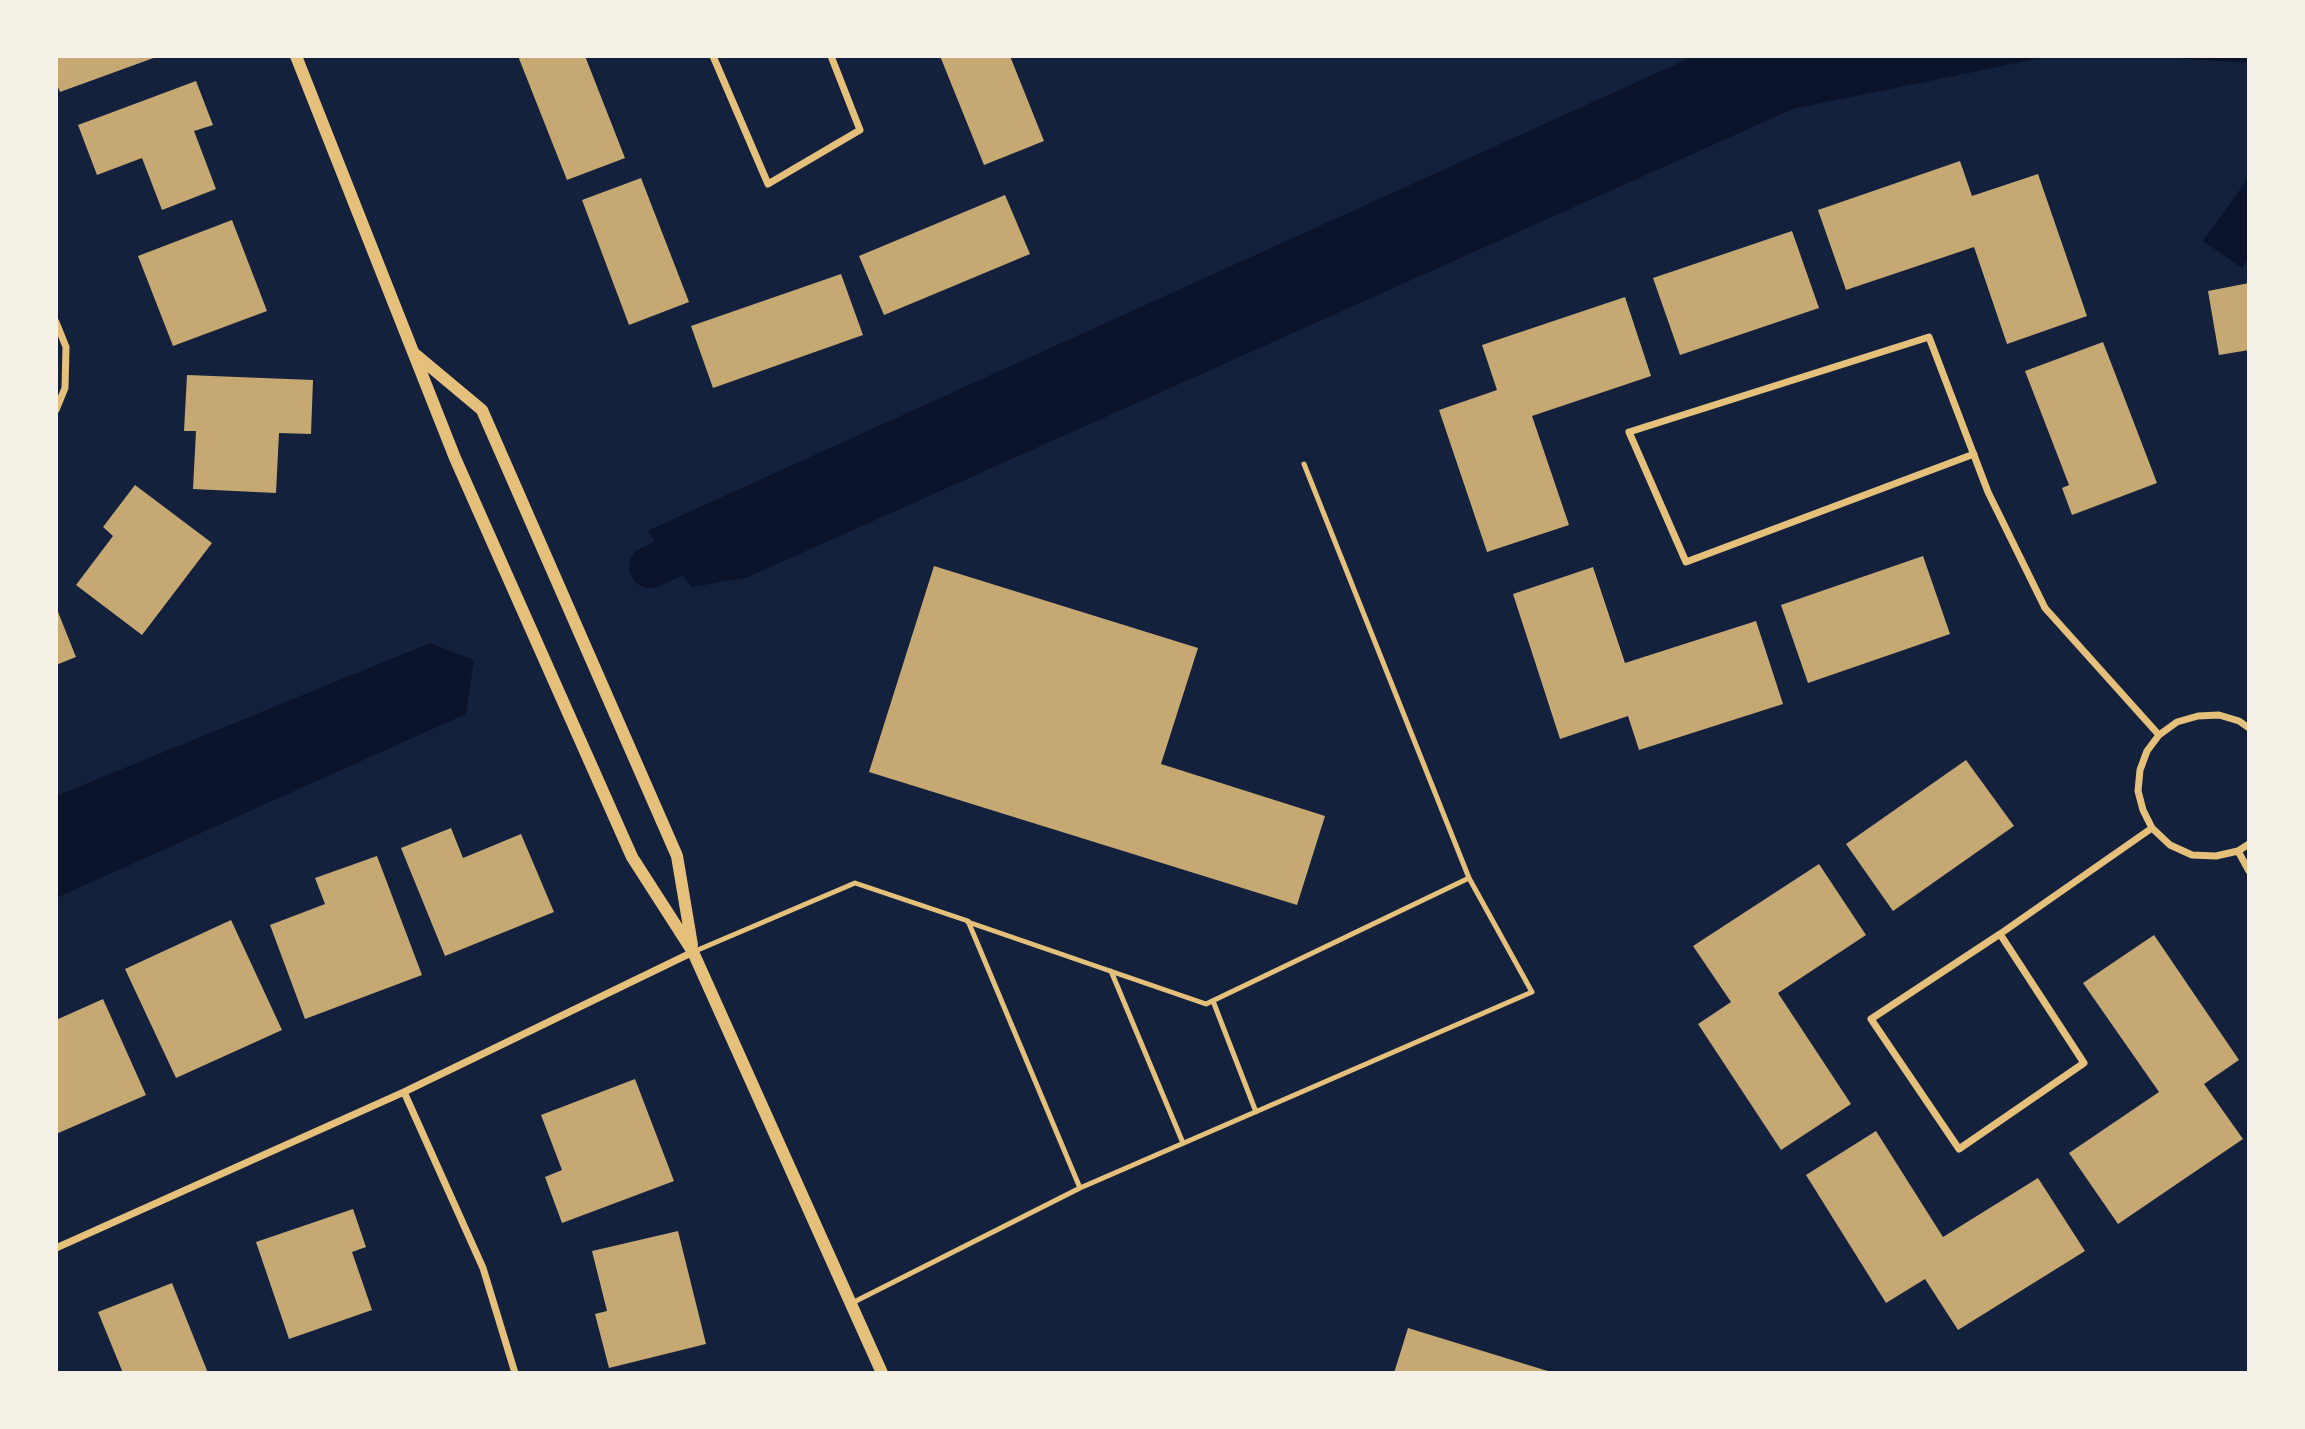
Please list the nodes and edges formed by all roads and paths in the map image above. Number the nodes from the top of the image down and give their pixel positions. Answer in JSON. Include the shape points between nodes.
{"nodes":[{"id":1,"x":296,"y":56,"type":"edge"},
{"id":2,"x":713,"y":56,"type":"edge"},
{"id":3,"x":831,"y":56,"type":"edge"},
{"id":4,"x":56,"y":322,"type":"edge"},
{"id":5,"x":412,"y":352,"type":"junction"},
{"id":6,"x":56,"y":410,"type":"edge"},
{"id":7,"x":1973,"y":454,"type":"junction"},
{"id":8,"x":1304,"y":464,"type":"dead end"},
{"id":9,"x":2249,"y":728,"type":"edge"},
{"id":10,"x":2160,"y":735,"type":"junction"},
{"id":11,"x":2152,"y":828,"type":"junction"},
{"id":12,"x":2249,"y":844,"type":"edge"},
{"id":13,"x":2238,"y":851,"type":"junction"},
{"id":14,"x":2249,"y":871,"type":"edge"},
{"id":15,"x":1469,"y":878,"type":"junction"},
{"id":16,"x":968,"y":921,"type":"junction"},
{"id":17,"x":2000,"y":934,"type":"junction"},
{"id":18,"x":693,"y":952,"type":"junction"},
{"id":19,"x":1111,"y":971,"type":"junction"},
{"id":20,"x":1213,"y":1000,"type":"junction"},
{"id":21,"x":404,"y":1092,"type":"junction"},
{"id":22,"x":1256,"y":1112,"type":"junction"},
{"id":23,"x":1183,"y":1143,"type":"junction"},
{"id":24,"x":1080,"y":1188,"type":"junction"},
{"id":25,"x":56,"y":1248,"type":"edge"},
{"id":26,"x":849,"y":1305,"type":"junction"},
{"id":27,"x":515,"y":1373,"type":"edge"},
{"id":28,"x":882,"y":1373,"type":"edge"}],
"edges":[{"from":1,"to":5,"type":"street"},
{"from":2,"to":3,"type":"street","via":[[768,184],[860,130]]},
{"from":4,"to":6,"type":"street","via":[[66,347],[65,388]]},
{"from":5,"to":18,"type":"street","via":[[632,857]]},
{"from":5,"to":18,"type":"street","via":[[482,410],[677,856]]},
{"from":7,"to":7,"type":"street","via":[[1929,337],[1629,432],[1686,562]]},
{"from":7,"to":10,"type":"street","via":[[2045,608]]},
{"from":8,"to":15,"type":"lane"},
{"from":9,"to":10,"type":"street","via":[[2219,715],[2197,716],[2177,722]]},
{"from":10,"to":11,"type":"street","via":[[2147,751],[2138,791]]},
{"from":11,"to":13,"type":"street","via":[[2170,845],[2192,855]]},
{"from":11,"to":17,"type":"street"},
{"from":12,"to":13,"type":"street"},
{"from":13,"to":14,"type":"street"},
{"from":15,"to":20,"type":"lane"},
{"from":15,"to":22,"type":"lane","via":[[1532,992]]},
{"from":16,"to":18,"type":"lane","via":[[855,883]]},
{"from":16,"to":19,"type":"lane"},
{"from":16,"to":24,"type":"lane"},
{"from":17,"to":17,"type":"street","via":[[2084,1063],[1959,1149],[1871,1019]]},
{"from":18,"to":21,"type":"street"},
{"from":18,"to":26,"type":"street"},
{"from":19,"to":20,"type":"lane","via":[[1206,1004]]},
{"from":19,"to":23,"type":"lane"},
{"from":20,"to":22,"type":"lane"},
{"from":21,"to":25,"type":"street"},
{"from":21,"to":27,"type":"street","via":[[483,1268]]},
{"from":22,"to":23,"type":"lane"},
{"from":23,"to":24,"type":"lane"},
{"from":24,"to":26,"type":"lane"},
{"from":26,"to":28,"type":"street"}]}
